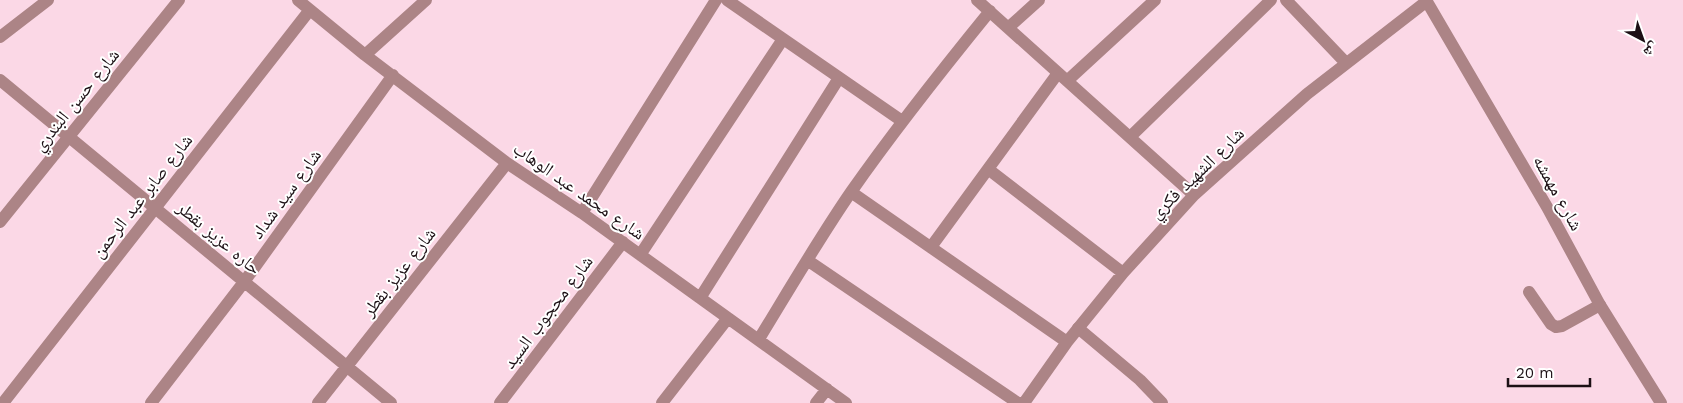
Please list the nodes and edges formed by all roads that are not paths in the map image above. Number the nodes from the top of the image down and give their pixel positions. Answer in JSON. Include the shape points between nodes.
{"nodes":[{"id":1,"x":48,"y":0,"type":"edge"},
{"id":2,"x":179,"y":0,"type":"edge"},
{"id":3,"x":298,"y":0,"type":"edge"},
{"id":4,"x":426,"y":0,"type":"edge"},
{"id":5,"x":716,"y":0,"type":"edge"},
{"id":6,"x":727,"y":0,"type":"edge"},
{"id":7,"x":977,"y":0,"type":"edge"},
{"id":8,"x":1039,"y":0,"type":"edge"},
{"id":9,"x":1156,"y":0,"type":"edge"},
{"id":10,"x":1271,"y":0,"type":"edge"},
{"id":11,"x":1286,"y":0,"type":"edge"},
{"id":12,"x":1427,"y":0,"type":"edge"},
{"id":13,"x":309,"y":11,"type":"junction"},
{"id":14,"x":990,"y":12,"type":"junction"},
{"id":15,"x":1008,"y":28,"type":"junction"},
{"id":16,"x":0,"y":37,"type":"edge"},
{"id":17,"x":784,"y":39,"type":"junction"},
{"id":18,"x":365,"y":55,"type":"junction"},
{"id":19,"x":1346,"y":63,"type":"junction"},
{"id":20,"x":393,"y":75,"type":"junction"},
{"id":21,"x":1063,"y":77,"type":"junction"},
{"id":22,"x":839,"y":78,"type":"junction"},
{"id":23,"x":0,"y":80,"type":"edge"},
{"id":24,"x":902,"y":121,"type":"junction"},
{"id":25,"x":69,"y":136,"type":"junction"},
{"id":26,"x":1130,"y":137,"type":"junction"},
{"id":27,"x":507,"y":163,"type":"junction"},
{"id":28,"x":988,"y":169,"type":"junction"},
{"id":29,"x":851,"y":192,"type":"junction"},
{"id":30,"x":1194,"y":195,"type":"junction"},
{"id":31,"x":155,"y":208,"type":"junction"},
{"id":32,"x":582,"y":213,"type":"junction"},
{"id":33,"x":0,"y":222,"type":"edge"},
{"id":34,"x":623,"y":242,"type":"junction"},
{"id":35,"x":931,"y":247,"type":"junction"},
{"id":36,"x":640,"y":255,"type":"junction"},
{"id":37,"x":807,"y":260,"type":"junction"},
{"id":38,"x":1123,"y":273,"type":"junction"},
{"id":39,"x":244,"y":282,"type":"junction"},
{"id":40,"x":1529,"y":292,"type":"dead end"},
{"id":41,"x":700,"y":298,"type":"junction"},
{"id":42,"x":1600,"y":305,"type":"junction"},
{"id":43,"x":728,"y":318,"type":"junction"},
{"id":44,"x":1078,"y":328,"type":"junction"},
{"id":45,"x":758,"y":340,"type":"junction"},
{"id":46,"x":1067,"y":342,"type":"junction"},
{"id":47,"x":347,"y":366,"type":"junction"},
{"id":48,"x":827,"y":389,"type":"junction"},
{"id":49,"x":3,"y":403,"type":"edge"},
{"id":50,"x":150,"y":403,"type":"edge"},
{"id":51,"x":318,"y":403,"type":"edge"},
{"id":52,"x":392,"y":403,"type":"edge"},
{"id":53,"x":500,"y":403,"type":"edge"},
{"id":54,"x":662,"y":403,"type":"edge"},
{"id":55,"x":816,"y":403,"type":"edge"},
{"id":56,"x":846,"y":403,"type":"edge"},
{"id":57,"x":1018,"y":403,"type":"edge"},
{"id":58,"x":1024,"y":403,"type":"edge"},
{"id":59,"x":1162,"y":403,"type":"edge"},
{"id":60,"x":1661,"y":403,"type":"edge"}],
"edges":[{"from":1,"to":16,"type":"street"},
{"from":2,"to":25,"type":"street","name":"شارع حسن البندري"},
{"from":3,"to":13,"type":"street","name":"شارع محمد عبد الوهاب"},
{"from":4,"to":18,"type":"street"},
{"from":5,"to":32,"type":"street"},
{"from":6,"to":17,"type":"street"},
{"from":7,"to":14,"type":"street"},
{"from":8,"to":15,"type":"street"},
{"from":9,"to":21,"type":"street"},
{"from":10,"to":26,"type":"street"},
{"from":11,"to":19,"type":"street"},
{"from":12,"to":19,"type":"street","name":"شارع الشهيد فكري"},
{"from":12,"to":42,"type":"street","name":"شارع مهمشه"},
{"from":13,"to":18,"type":"street","name":"شارع محمد عبد الوهاب"},
{"from":13,"to":31,"type":"street","name":"شارع صابر عبد الرحمن"},
{"from":14,"to":15,"type":"street"},
{"from":14,"to":24,"type":"street"},
{"from":15,"to":21,"type":"street"},
{"from":17,"to":22,"type":"street"},
{"from":17,"to":36,"type":"street"},
{"from":18,"to":20,"type":"street","name":"شارع محمد عبد الوهاب"},
{"from":19,"to":30,"type":"street","name":"شارع الشهيد فكري"},
{"from":20,"to":27,"type":"street","name":"شارع محمد عبد الوهاب"},
{"from":20,"to":39,"type":"street","name":"شارع سيد شداد"},
{"from":21,"to":26,"type":"street"},
{"from":21,"to":28,"type":"street"},
{"from":22,"to":24,"type":"street"},
{"from":22,"to":41,"type":"street"},
{"from":23,"to":25,"type":"street","name":"حاره عزيز بقطر"},
{"from":24,"to":29,"type":"street"},
{"from":25,"to":31,"type":"street","name":"حاره عزيز بقطر"},
{"from":25,"to":33,"type":"street","name":"شارع حسن البندري"},
{"from":26,"to":30,"type":"street"},
{"from":27,"to":32,"type":"street","name":"شارع محمد عبد الوهاب"},
{"from":27,"to":47,"type":"street","name":"شارع عزيز بقطر"},
{"from":28,"to":35,"type":"street"},
{"from":28,"to":38,"type":"street"},
{"from":29,"to":35,"type":"street"},
{"from":29,"to":37,"type":"street"},
{"from":30,"to":38,"type":"street","name":"شارع الشهيد فكري"},
{"from":31,"to":39,"type":"street","name":"حاره عزيز بقطر"},
{"from":31,"to":49,"type":"street","name":"شارع صابر عبد الرحمن"},
{"from":32,"to":34,"type":"street","name":"شارع محمد عبد الوهاب"},
{"from":34,"to":36,"type":"street","name":"شارع محمد عبد الوهاب"},
{"from":34,"to":53,"type":"street","name":"شارع محجوب السيد"},
{"from":35,"to":46,"type":"street"},
{"from":36,"to":41,"type":"street","name":"شارع محمد عبد الوهاب"},
{"from":37,"to":45,"type":"street"},
{"from":37,"to":57,"type":"street"},
{"from":38,"to":44,"type":"street","name":"شارع الشهيد فكري"},
{"from":39,"to":47,"type":"street","name":"حاره عزيز بقطر"},
{"from":39,"to":50,"type":"street","name":"شارع سيد شداد"},
{"from":40,"to":42,"type":"street","via":[[1556,327]]},
{"from":41,"to":43,"type":"street","name":"شارع محمد عبد الوهاب"},
{"from":42,"to":60,"type":"street","name":"شارع مهمشه"},
{"from":43,"to":45,"type":"street","name":"شارع محمد عبد الوهاب"},
{"from":43,"to":54,"type":"street"},
{"from":44,"to":46,"type":"street","name":"شارع الشهيد فكري"},
{"from":44,"to":59,"type":"street","via":[[1140,380]]},
{"from":45,"to":48,"type":"street","name":"شارع محمد عبد الوهاب"},
{"from":46,"to":58,"type":"street","name":"شارع الشهيد فكري"},
{"from":47,"to":51,"type":"street","name":"شارع عزيز بقطر"},
{"from":47,"to":52,"type":"street","name":"حاره عزيز بقطر"},
{"from":48,"to":55,"type":"street"},
{"from":48,"to":56,"type":"street","name":"شارع محمد عبد الوهاب"}]}
